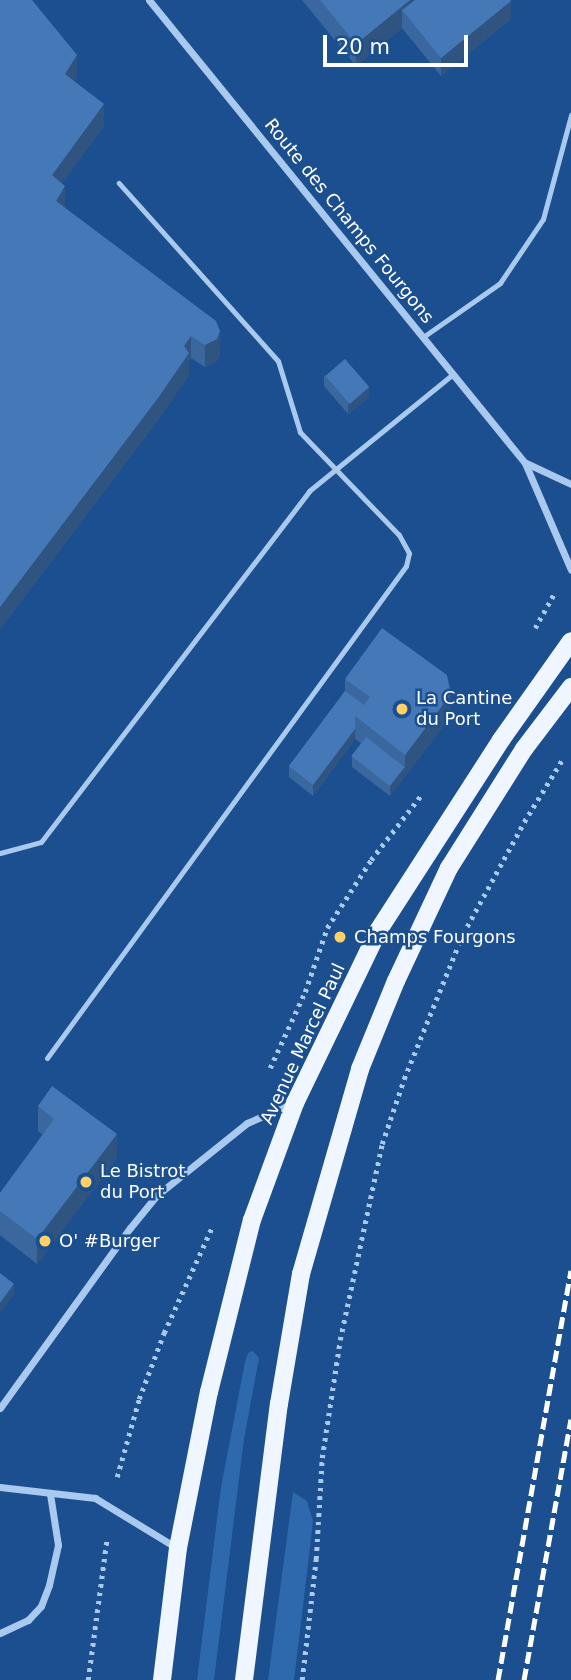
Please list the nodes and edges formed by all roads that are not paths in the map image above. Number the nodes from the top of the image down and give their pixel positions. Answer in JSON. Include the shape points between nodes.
{"nodes":[{"id":1,"x":149,"y":0,"type":"edge"},
{"id":2,"x":571,"y":115,"type":"edge"},
{"id":3,"x":119,"y":183,"type":"dead end"},
{"id":4,"x":423,"y":337,"type":"junction"},
{"id":5,"x":453,"y":374,"type":"junction"},
{"id":6,"x":525,"y":463,"type":"junction"},
{"id":7,"x":335,"y":470,"type":"junction"},
{"id":8,"x":571,"y":484,"type":"edge"},
{"id":9,"x":571,"y":570,"type":"edge"},
{"id":10,"x":571,"y":641,"type":"edge"},
{"id":11,"x":571,"y":687,"type":"edge"},
{"id":12,"x":0,"y":853,"type":"edge"},
{"id":13,"x":47,"y":1058,"type":"dead end"},
{"id":14,"x":295,"y":1103,"type":"junction"},
{"id":15,"x":0,"y":1408,"type":"edge"},
{"id":16,"x":0,"y":1487,"type":"edge"},
{"id":17,"x":50,"y":1494,"type":"junction"},
{"id":18,"x":178,"y":1548,"type":"junction"},
{"id":19,"x":0,"y":1633,"type":"edge"},
{"id":20,"x":162,"y":1680,"type":"edge"},
{"id":21,"x":244,"y":1680,"type":"edge"}],
"edges":[{"from":1,"to":4,"type":"street","name":"Route des Champs Fourgons"},
{"from":2,"to":4,"type":"lane","via":[[543,219],[499,283]]},
{"from":3,"to":7,"type":"lane","via":[[278,361],[300,432]]},
{"from":4,"to":5,"type":"street","name":"Route des Champs Fourgons"},
{"from":5,"to":6,"type":"street","name":"Route des Champs Fourgons"},
{"from":5,"to":7,"type":"lane"},
{"from":6,"to":8,"type":"street","name":"Route des Champs Fourgons"},
{"from":6,"to":9,"type":"street","name":"Route des Champs Fourgons"},
{"from":7,"to":12,"type":"lane","via":[[309,491],[41,842]]},
{"from":7,"to":13,"type":"lane","via":[[399,535],[409,554],[406,566]]},
{"from":10,"to":14,"type":"main road","name":"Avenue Marcel Paul","via":[[501,740],[379,931]]},
{"from":11,"to":21,"type":"main road","via":[[524,750],[449,868],[360,1069],[301,1274],[279,1404]]},
{"from":14,"to":15,"type":"street","via":[[247,1123],[156,1196]]},
{"from":14,"to":18,"type":"main road","name":"Avenue Marcel Paul","via":[[253,1220],[209,1392]]},
{"from":16,"to":17,"type":"street"},
{"from":17,"to":18,"type":"street","via":[[95,1498]]},
{"from":17,"to":19,"type":"street","via":[[58,1545],[49,1585],[41,1606],[28,1620]]},
{"from":18,"to":20,"type":"main road","name":"Avenue Marcel Paul"}]}
